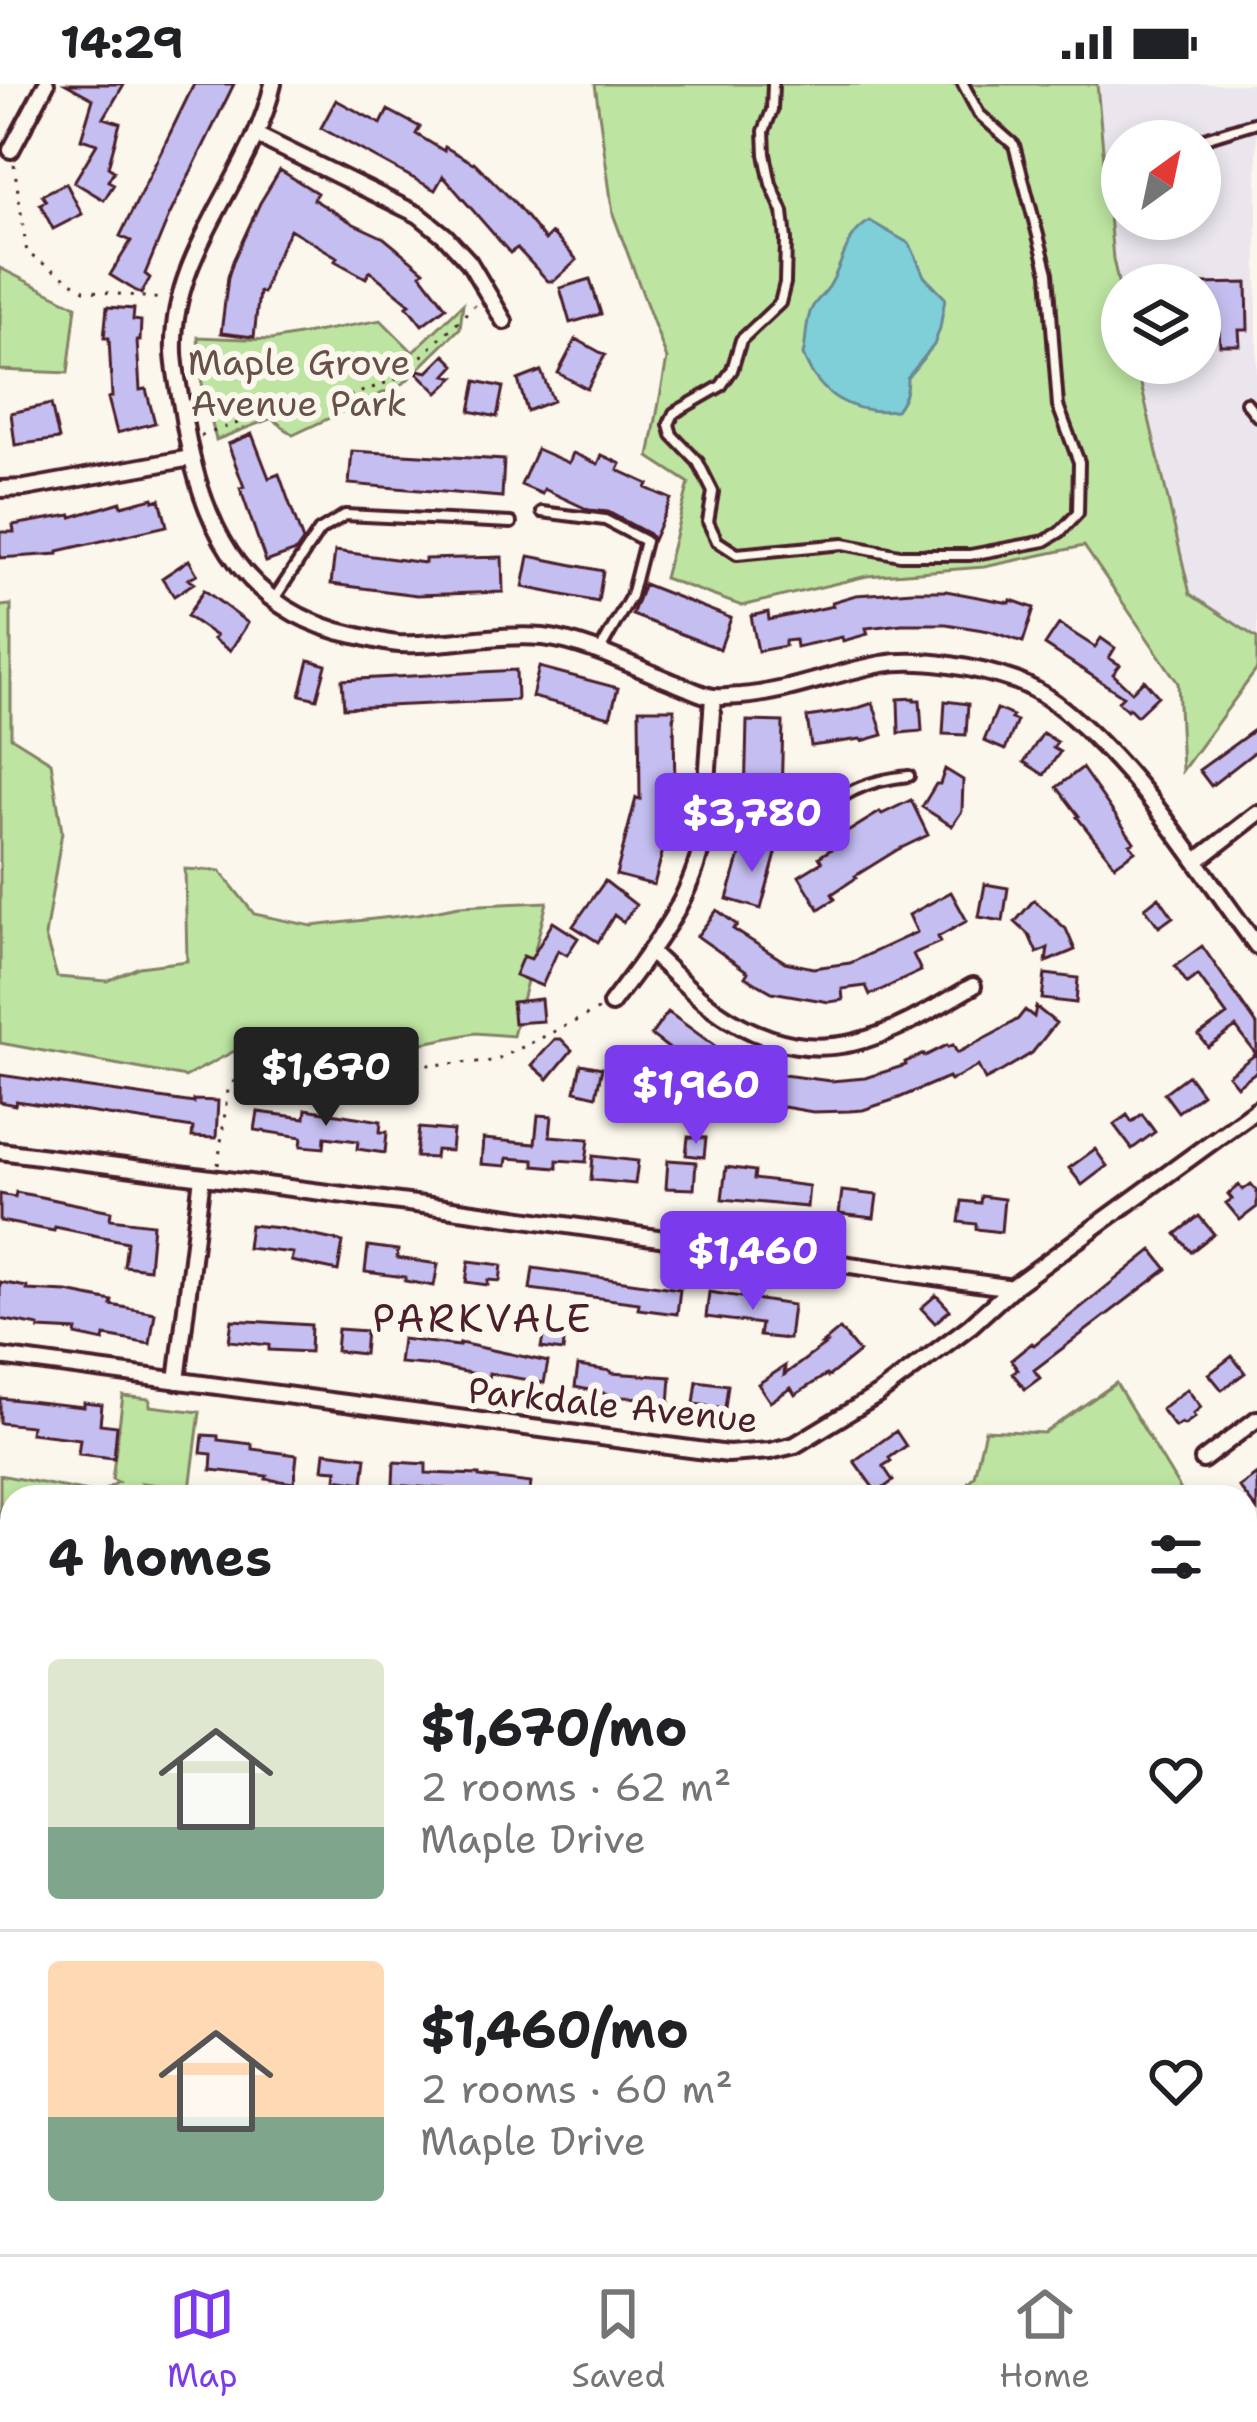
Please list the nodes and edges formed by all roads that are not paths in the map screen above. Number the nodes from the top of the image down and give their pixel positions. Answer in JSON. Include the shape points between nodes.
{"nodes":[{"id":1,"x":46,"y":84,"type":"edge"},
{"id":2,"x":273,"y":84,"type":"edge"},
{"id":3,"x":773,"y":84,"type":"edge"},
{"id":4,"x":963,"y":84,"type":"edge"},
{"id":5,"x":1257,"y":122,"type":"edge"},
{"id":6,"x":1221,"y":133,"type":"edge"},
{"id":7,"x":256,"y":135,"type":"junction"},
{"id":8,"x":11,"y":150,"type":"road end"},
{"id":9,"x":504,"y":321,"type":"dead end"},
{"id":10,"x":1246,"y":402,"type":"dead end"},
{"id":11,"x":1257,"y":416,"type":"edge"},
{"id":12,"x":191,"y":458,"type":"junction"},
{"id":13,"x":0,"y":488,"type":"edge"},
{"id":14,"x":542,"y":512,"type":"dead end"},
{"id":15,"x":511,"y":523,"type":"dead end"},
{"id":16,"x":273,"y":600,"type":"junction"},
{"id":17,"x":598,"y":654,"type":"junction"},
{"id":18,"x":713,"y":697,"type":"junction"},
{"id":19,"x":909,"y":776,"type":"dead end"},
{"id":20,"x":705,"y":812,"type":"junction"},
{"id":21,"x":1257,"y":814,"type":"edge"},
{"id":22,"x":1198,"y":860,"type":"junction"},
{"id":23,"x":1257,"y":946,"type":"edge"},
{"id":24,"x":650,"y":952,"type":"junction"},
{"id":25,"x":973,"y":986,"type":"dead end"},
{"id":26,"x":611,"y":1004,"type":"road end"},
{"id":27,"x":1257,"y":1109,"type":"edge"},
{"id":28,"x":0,"y":1151,"type":"edge"},
{"id":29,"x":209,"y":1178,"type":"junction"},
{"id":30,"x":1013,"y":1288,"type":"junction"},
{"id":31,"x":0,"y":1358,"type":"edge"},
{"id":32,"x":177,"y":1382,"type":"junction"},
{"id":33,"x":1257,"y":1419,"type":"edge"},
{"id":34,"x":1202,"y":1460,"type":"dead end"}],
"edges":[{"from":1,"to":8,"type":"street"},
{"from":2,"to":7,"type":"street"},
{"from":3,"to":4,"type":"lane","via":[[764,131],[786,240],[780,303],[741,340],[721,386],[674,413],[670,424],[713,492],[708,522],[717,542],[737,554],[843,544],[900,555],[970,555],[1045,541],[1078,513],[1079,462],[1058,406],[1038,235],[1014,146],[979,114]]},
{"from":5,"to":6,"type":"lane"},
{"from":7,"to":9,"type":"street","via":[[419,215],[469,262]]},
{"from":7,"to":12,"type":"street","via":[[179,301],[174,352]]},
{"from":10,"to":11,"type":"lane"},
{"from":12,"to":13,"type":"street"},
{"from":12,"to":16,"type":"street","via":[[218,534]]},
{"from":14,"to":17,"type":"lane","via":[[604,520],[646,541],[631,596]]},
{"from":15,"to":16,"type":"lane","via":[[345,515],[319,531]]},
{"from":16,"to":17,"type":"street","via":[[316,624],[397,644],[542,637]]},
{"from":17,"to":18,"type":"street"},
{"from":18,"to":20,"type":"street"},
{"from":18,"to":22,"type":"street","via":[[796,688],[885,663],[976,669],[1020,682],[1060,705],[1124,765]]},
{"from":19,"to":20,"type":"lane","via":[[852,790],[806,826]]},
{"from":20,"to":24,"type":"street","via":[[700,860]]},
{"from":21,"to":22,"type":"street"},
{"from":22,"to":23,"type":"street"},
{"from":24,"to":25,"type":"street","via":[[727,1018],[794,1045],[869,1040]]},
{"from":24,"to":26,"type":"street"},
{"from":27,"to":30,"type":"street","name":"Parkdale Avenue"},
{"from":28,"to":29,"type":"street"},
{"from":29,"to":30,"type":"street"},
{"from":29,"to":32,"type":"street"},
{"from":30,"to":32,"type":"street","name":"Parkdale Avenue","via":[[840,1419],[795,1444],[749,1454]]},
{"from":31,"to":32,"type":"street","name":"Parkdale Avenue"},
{"from":33,"to":34,"type":"street"}]}
